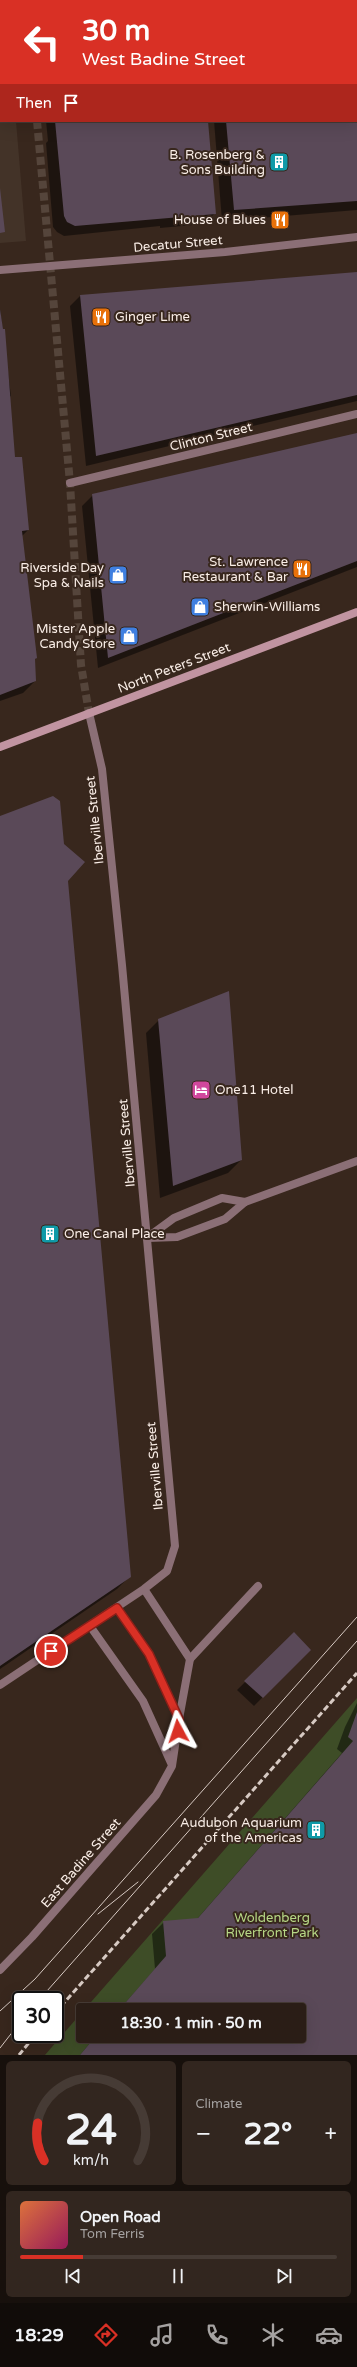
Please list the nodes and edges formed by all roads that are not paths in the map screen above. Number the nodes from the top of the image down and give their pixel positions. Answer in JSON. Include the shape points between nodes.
{"nodes":[{"id":1,"x":357,"y":237,"type":"edge"},
{"id":2,"x":0,"y":270,"type":"edge"},
{"id":3,"x":357,"y":414,"type":"edge"},
{"id":4,"x":70,"y":483,"type":"dead end"},
{"id":5,"x":357,"y":612,"type":"edge"},
{"id":6,"x":90,"y":713,"type":"junction"},
{"id":7,"x":0,"y":747,"type":"edge"},
{"id":8,"x":357,"y":1161,"type":"edge"},
{"id":9,"x":245,"y":1202,"type":"junction"},
{"id":10,"x":147,"y":1238,"type":"junction"},
{"id":11,"x":258,"y":1586,"type":"dead end"},
{"id":12,"x":144,"y":1589,"type":"junction"},
{"id":13,"x":117,"y":1608,"type":"junction"},
{"id":14,"x":90,"y":1626,"type":"junction"},
{"id":15,"x":190,"y":1659,"type":"junction"},
{"id":16,"x":0,"y":1685,"type":"edge"},
{"id":17,"x":179,"y":1719,"type":"junction"},
{"id":18,"x":172,"y":1766,"type":"junction"},
{"id":19,"x":0,"y":1970,"type":"edge"}],
"edges":[{"from":1,"to":2,"type":"street","name":"Decatur Street","via":[[225,252]]},
{"from":3,"to":4,"type":"street","name":"Clinton Street"},
{"from":5,"to":6,"type":"street","name":"North Peters Street"},
{"from":6,"to":7,"type":"street","name":"North Peters Street"},
{"from":6,"to":10,"type":"street","name":"Iberville Street","via":[[102,768]]},
{"from":8,"to":9,"type":"street"},
{"from":9,"to":10,"type":"street","via":[[224,1219],[177,1237]]},
{"from":9,"to":10,"type":"street","via":[[222,1198],[174,1218]]},
{"from":10,"to":12,"type":"street","name":"Iberville Street","via":[[175,1546],[167,1571]]},
{"from":11,"to":15,"type":"street"},
{"from":12,"to":13,"type":"street"},
{"from":12,"to":15,"type":"street"},
{"from":13,"to":14,"type":"street"},
{"from":13,"to":17,"type":"street","via":[[149,1654]]},
{"from":14,"to":16,"type":"street"},
{"from":14,"to":18,"type":"street","via":[[143,1701]]},
{"from":15,"to":17,"type":"street","name":"East Badine Street"},
{"from":17,"to":18,"type":"street","name":"East Badine Street"},
{"from":18,"to":19,"type":"street","name":"East Badine Street","via":[[156,1795]]}]}
